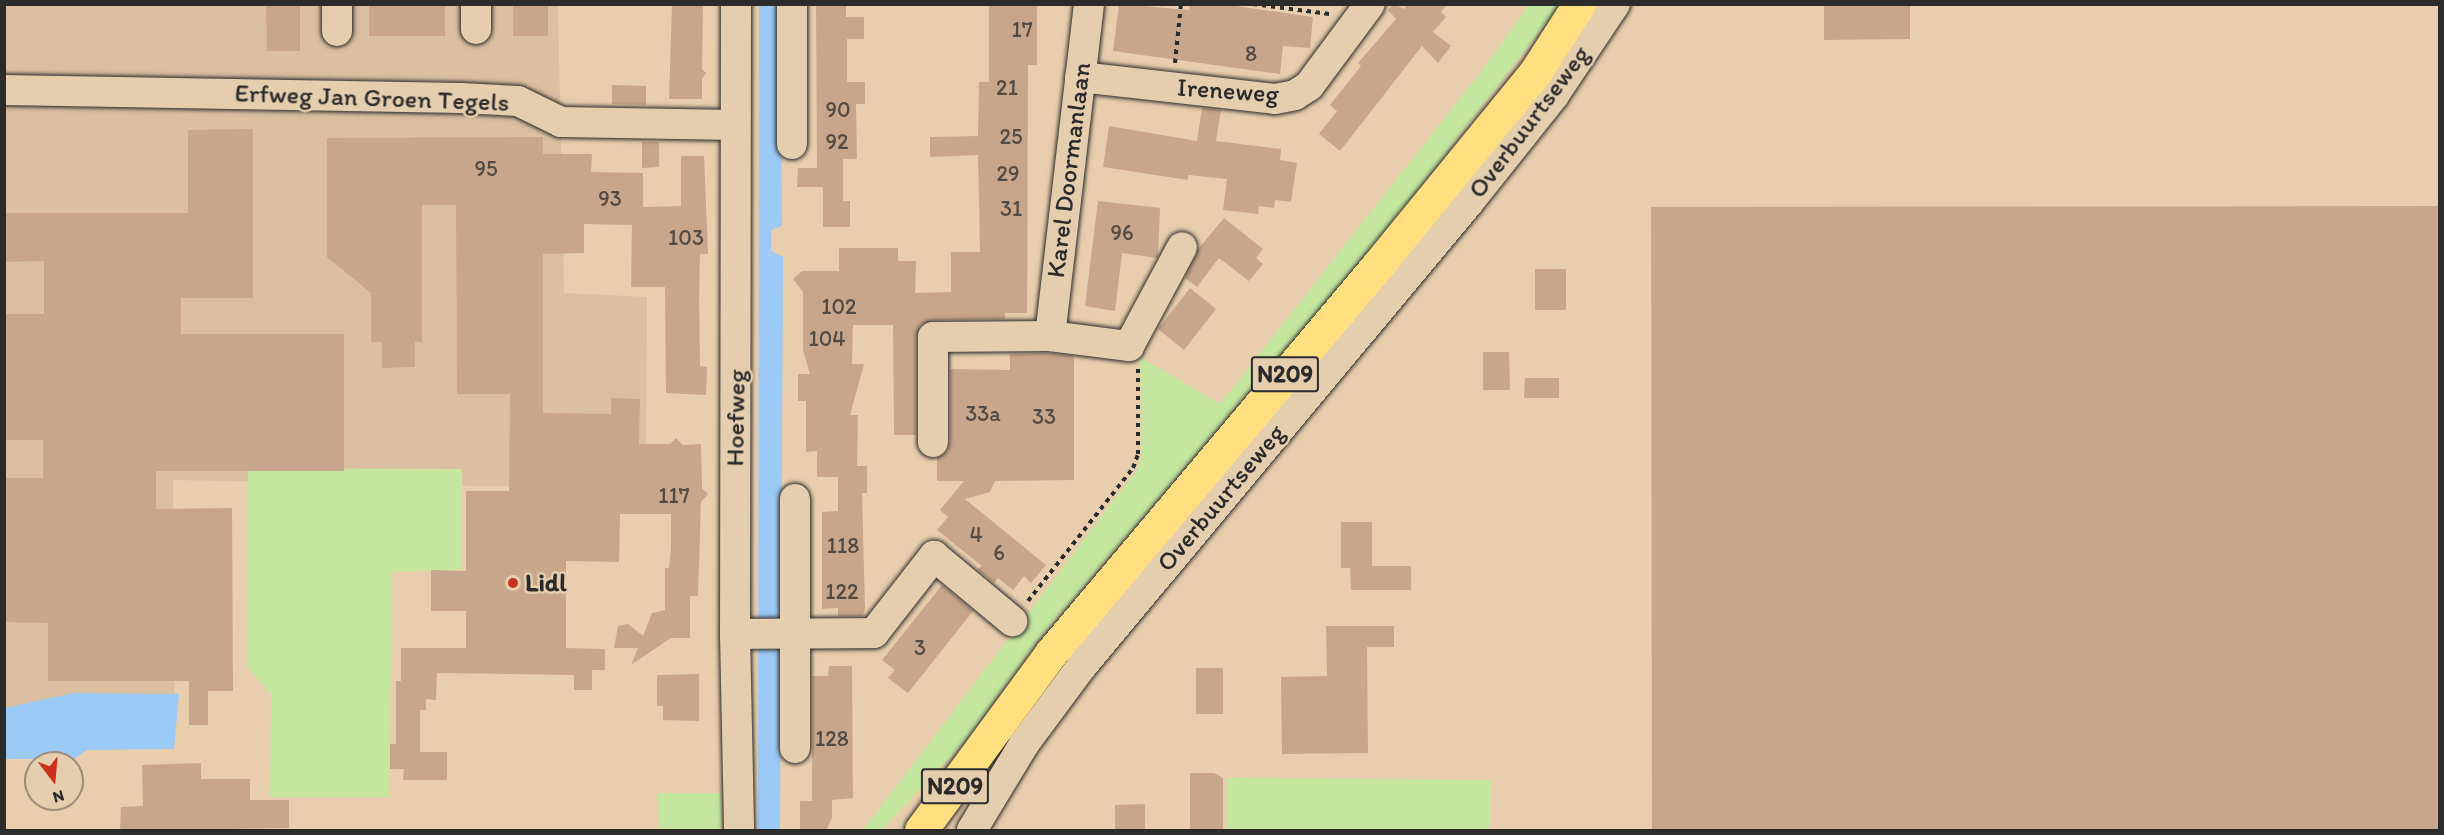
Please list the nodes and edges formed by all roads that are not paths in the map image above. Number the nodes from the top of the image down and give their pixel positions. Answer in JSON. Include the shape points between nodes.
{"nodes":[{"id":1,"x":736,"y":4,"type":"edge"},
{"id":2,"x":792,"y":4,"type":"edge"},
{"id":3,"x":1089,"y":4,"type":"edge"},
{"id":4,"x":1579,"y":4,"type":"edge"},
{"id":5,"x":1615,"y":4,"type":"edge"},
{"id":6,"x":1364,"y":11,"type":"edge"},
{"id":7,"x":1080,"y":77,"type":"junction"},
{"id":8,"x":4,"y":90,"type":"edge"},
{"id":9,"x":735,"y":125,"type":"junction"},
{"id":10,"x":792,"y":144,"type":"dead end"},
{"id":11,"x":1182,"y":247,"type":"dead end"},
{"id":12,"x":1050,"y":336,"type":"junction"},
{"id":13,"x":933,"y":442,"type":"dead end"},
{"id":14,"x":795,"y":499,"type":"dead end"},
{"id":15,"x":1012,"y":621,"type":"road end"},
{"id":16,"x":766,"y":635,"type":"junction"},
{"id":17,"x":989,"y":742,"type":"junction"},
{"id":18,"x":795,"y":748,"type":"dead end"},
{"id":19,"x":739,"y":831,"type":"edge"},
{"id":20,"x":921,"y":831,"type":"edge"},
{"id":21,"x":945,"y":831,"type":"edge"},
{"id":22,"x":972,"y":831,"type":"edge"}],
"edges":[{"from":1,"to":9,"type":"street","name":"Hoefweg"},
{"from":2,"to":10,"type":"street"},
{"from":3,"to":7,"type":"street","name":"Karel Doormanlaan"},
{"from":4,"to":17,"type":"main road","name":"Overbuurtseweg","number":"N209","via":[[1536,71],[1378,266],[1051,653]]},
{"from":5,"to":22,"type":"street","name":"Overbuurtseweg","via":[[1554,95],[1469,202],[1082,666],[1024,744]]},
{"from":6,"to":7,"type":"street","name":"Ireneweg","via":[[1309,86],[1275,99]]},
{"from":7,"to":12,"type":"street","name":"Karel Doormanlaan"},
{"from":8,"to":9,"type":"street","name":"Erfweg Jan Groen Tegels","via":[[461,98],[518,101],[561,122]]},
{"from":9,"to":16,"type":"street","name":"Hoefweg"},
{"from":11,"to":12,"type":"street","via":[[1129,346]]},
{"from":12,"to":13,"type":"street","via":[[933,336]]},
{"from":14,"to":16,"type":"street","name":"Hoefweg"},
{"from":15,"to":16,"type":"street","via":[[934,556],[874,633]]},
{"from":16,"to":18,"type":"street","name":"Hoefweg"},
{"from":16,"to":19,"type":"street","name":"Hoefweg","via":[[731,772]]},
{"from":17,"to":20,"type":"main road","name":"Overbuurtseweg","number":"N209"},
{"from":17,"to":21,"type":"main road","name":"Overbuurtseweg","number":"N209"}]}
